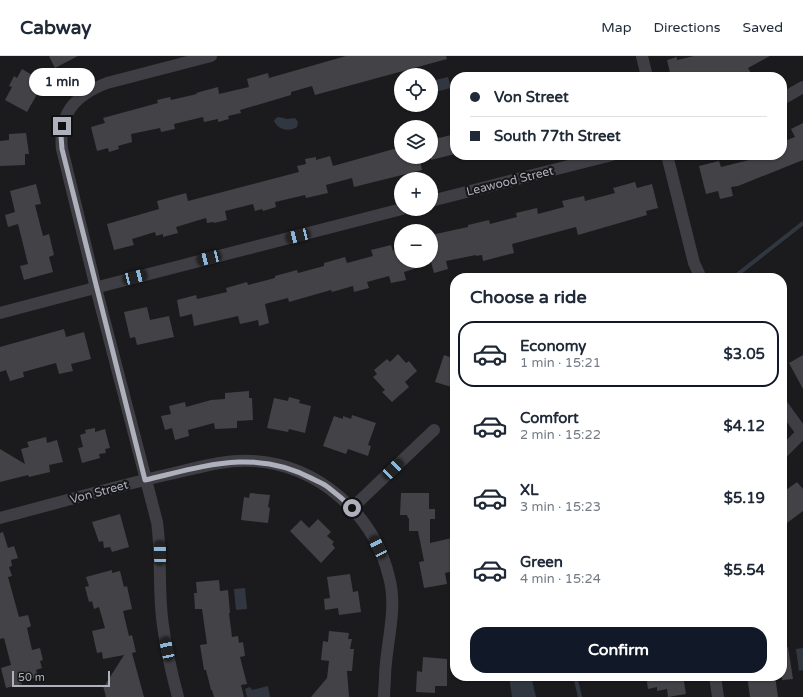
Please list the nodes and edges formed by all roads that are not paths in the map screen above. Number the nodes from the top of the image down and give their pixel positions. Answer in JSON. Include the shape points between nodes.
{"nodes":[{"id":1,"x":211,"y":56,"type":"edge"},
{"id":2,"x":642,"y":56,"type":"edge"},
{"id":3,"x":646,"y":72,"type":"edge"},
{"id":4,"x":803,"y":87,"type":"edge"},
{"id":5,"x":787,"y":96,"type":"edge"},
{"id":6,"x":593,"y":160,"type":"edge"},
{"id":7,"x":668,"y":160,"type":"edge"},
{"id":8,"x":438,"y":200,"type":"edge"},
{"id":9,"x":394,"y":211,"type":"edge"},
{"id":10,"x":699,"y":273,"type":"edge"},
{"id":11,"x":96,"y":288,"type":"junction"},
{"id":12,"x":0,"y":314,"type":"edge"},
{"id":13,"x":787,"y":412,"type":"edge"},
{"id":14,"x":434,"y":430,"type":"dead end"},
{"id":15,"x":803,"y":433,"type":"edge"},
{"id":16,"x":787,"y":449,"type":"edge"},
{"id":17,"x":145,"y":480,"type":"junction"},
{"id":18,"x":352,"y":508,"type":"junction"},
{"id":19,"x":0,"y":518,"type":"edge"},
{"id":20,"x":716,"y":681,"type":"edge"},
{"id":21,"x":178,"y":697,"type":"edge"},
{"id":22,"x":384,"y":697,"type":"edge"},
{"id":23,"x":718,"y":697,"type":"edge"}],
"edges":[{"from":1,"to":11,"type":"street","via":[[94,88],[77,99],[70,108],[62,126],[62,149]]},
{"from":2,"to":3,"type":"street"},
{"from":4,"to":5,"type":"street"},
{"from":6,"to":8,"type":"street","name":"Leawood Street"},
{"from":7,"to":10,"type":"street"},
{"from":9,"to":11,"type":"street"},
{"from":11,"to":12,"type":"street"},
{"from":11,"to":17,"type":"street"},
{"from":13,"to":15,"type":"street"},
{"from":14,"to":18,"type":"street"},
{"from":15,"to":16,"type":"street"},
{"from":17,"to":18,"type":"street","name":"Von Street","via":[[224,462],[253,461],[276,464],[299,471],[329,487]]},
{"from":17,"to":19,"type":"street","name":"Von Street"},
{"from":17,"to":21,"type":"street","via":[[157,522],[164,634]]},
{"from":18,"to":22,"type":"street","name":"Von Street","via":[[373,536],[390,578],[393,605],[385,664]]},
{"from":20,"to":23,"type":"street"}]}
